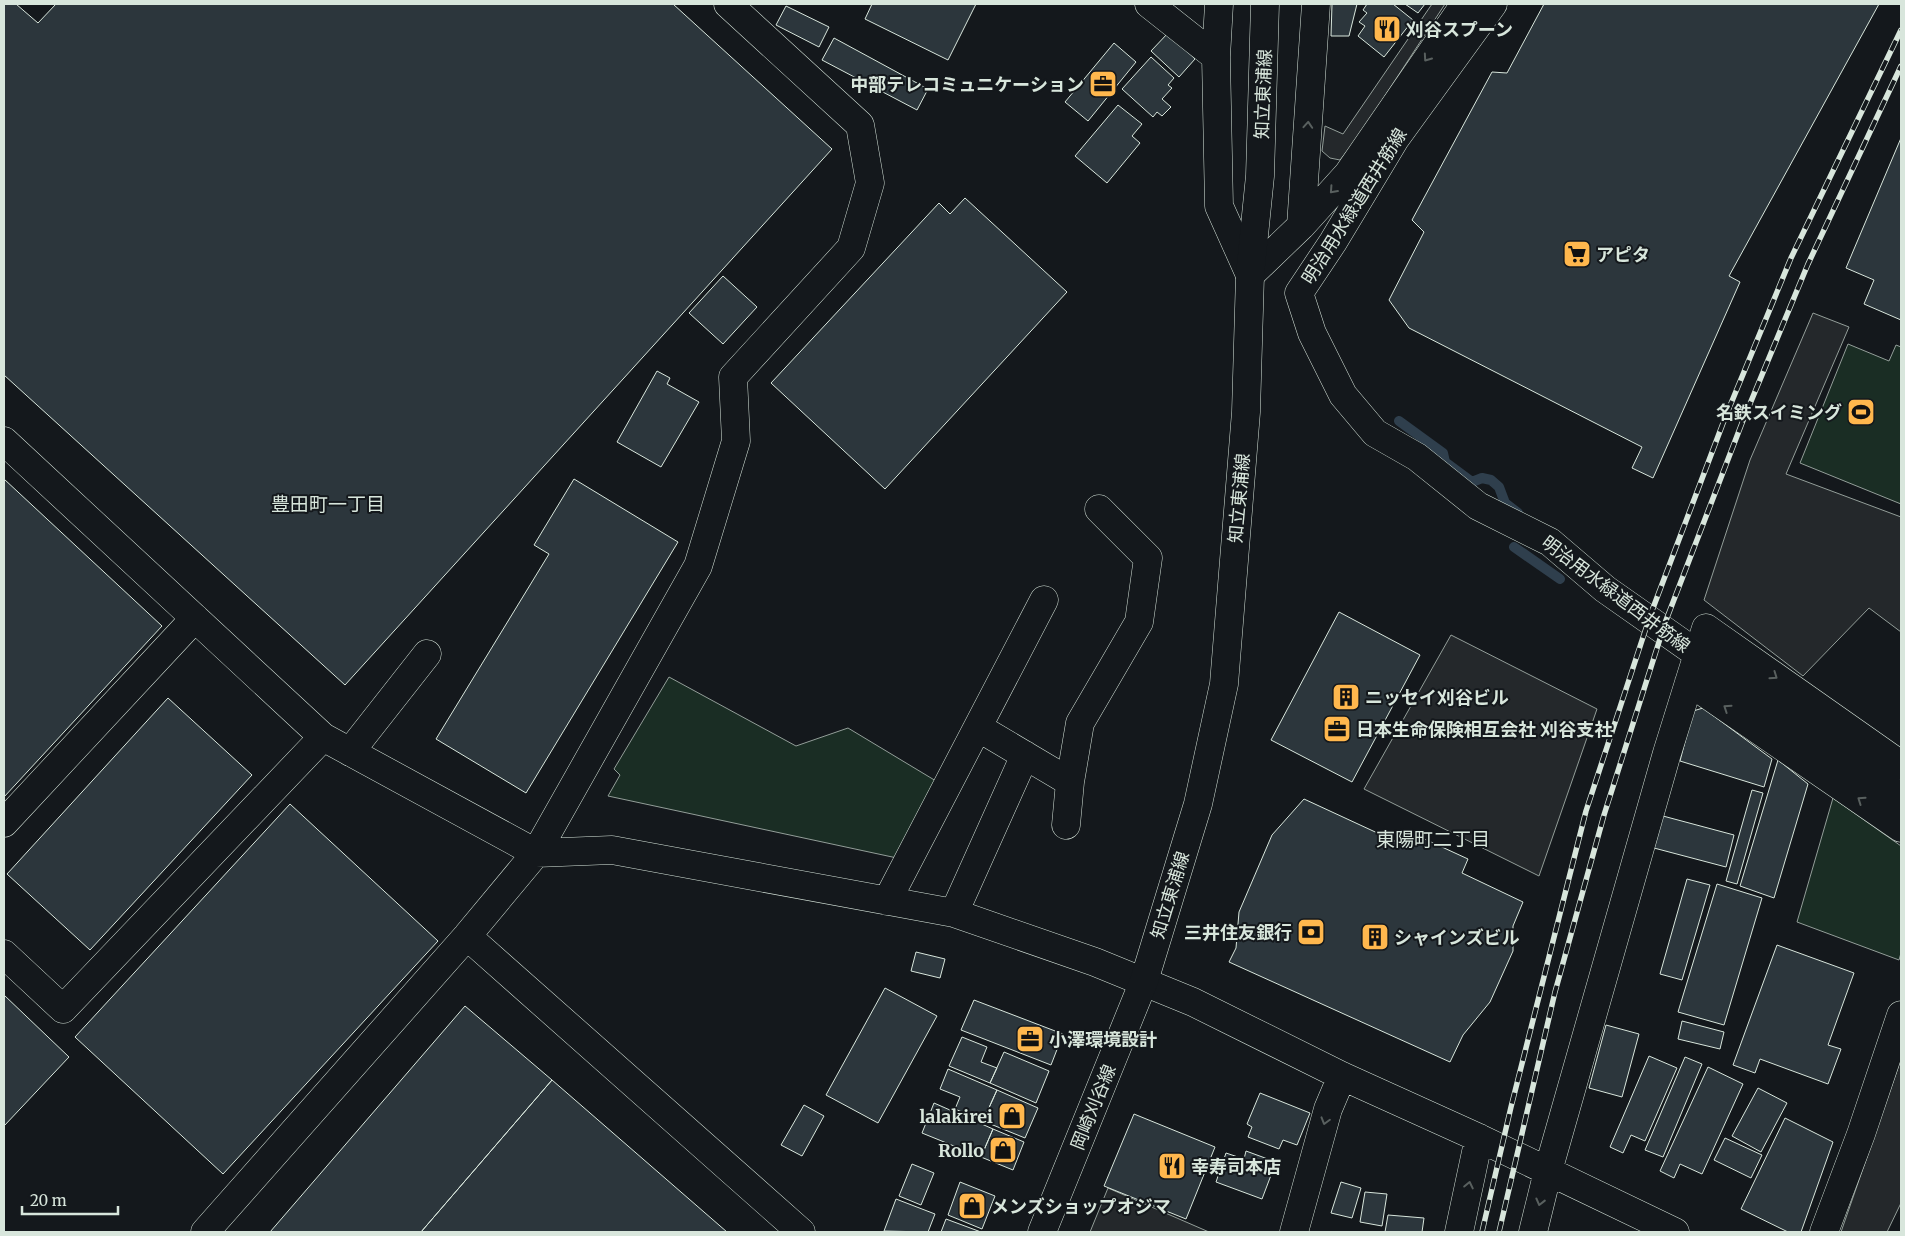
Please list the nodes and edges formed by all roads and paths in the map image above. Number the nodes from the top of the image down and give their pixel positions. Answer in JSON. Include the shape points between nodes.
{"nodes":[{"id":1,"x":728,"y":4,"type":"edge"},
{"id":2,"x":1149,"y":4,"type":"edge"},
{"id":3,"x":1219,"y":4,"type":"edge"},
{"id":4,"x":1265,"y":4,"type":"edge"},
{"id":5,"x":1316,"y":4,"type":"edge"},
{"id":6,"x":1465,"y":4,"type":"edge"},
{"id":7,"x":1493,"y":4,"type":"edge"},
{"id":8,"x":1216,"y":57,"type":"junction"},
{"id":9,"x":1301,"y":226,"type":"junction"},
{"id":10,"x":1250,"y":275,"type":"junction"},
{"id":11,"x":4,"y":441,"type":"edge"},
{"id":12,"x":1099,"y":509,"type":"dead end"},
{"id":13,"x":1044,"y":600,"type":"dead end"},
{"id":14,"x":195,"y":618,"type":"junction"},
{"id":15,"x":427,"y":654,"type":"dead end"},
{"id":16,"x":1697,"y":654,"type":"junction"},
{"id":17,"x":1689,"y":682,"type":"junction"},
{"id":18,"x":979,"y":728,"type":"junction"},
{"id":19,"x":324,"y":737,"type":"junction"},
{"id":20,"x":350,"y":752,"type":"junction"},
{"id":21,"x":1025,"y":755,"type":"junction"},
{"id":22,"x":1901,"y":765,"type":"edge"},
{"id":23,"x":1070,"y":782,"type":"junction"},
{"id":24,"x":1901,"y":797,"type":"edge"},
{"id":25,"x":4,"y":823,"type":"edge"},
{"id":26,"x":1066,"y":825,"type":"dead end"},
{"id":27,"x":1901,"y":828,"type":"edge"},
{"id":28,"x":536,"y":853,"type":"junction"},
{"id":29,"x":887,"y":901,"type":"junction"},
{"id":30,"x":954,"y":913,"type":"junction"},
{"id":31,"x":467,"y":936,"type":"junction"},
{"id":32,"x":4,"y":954,"type":"edge"},
{"id":33,"x":1144,"y":981,"type":"junction"},
{"id":34,"x":1901,"y":1015,"type":"edge"},
{"id":35,"x":1342,"y":1076,"type":"junction"},
{"id":36,"x":1478,"y":1138,"type":"junction"},
{"id":37,"x":1548,"y":1172,"type":"junction"},
{"id":38,"x":205,"y":1232,"type":"edge"},
{"id":39,"x":801,"y":1232,"type":"edge"},
{"id":40,"x":1042,"y":1232,"type":"edge"},
{"id":41,"x":1294,"y":1232,"type":"edge"},
{"id":42,"x":1459,"y":1232,"type":"edge"},
{"id":43,"x":1533,"y":1232,"type":"edge"},
{"id":44,"x":1675,"y":1232,"type":"edge"},
{"id":45,"x":1824,"y":1232,"type":"edge"}],
"edges":[{"from":1,"to":28,"type":"street","via":[[860,125],[870,183],[851,248],[733,377],[736,441],[698,566]]},
{"from":2,"to":8,"type":"street"},
{"from":3,"to":8,"type":"street"},
{"from":4,"to":10,"type":"street","name":"知立東浦線","via":[[1260,176]]},
{"from":9,"to":5,"type":"street","one_way":true},
{"from":6,"to":9,"type":"street","one_way":true,"via":[[1348,174]]},
{"from":7,"to":16,"type":"street","name":"明治用水緑道西井筋線","via":[[1395,139],[1299,293],[1312,333],[1343,395],[1375,433],[1418,457],[1478,506],[1550,542],[1605,589]]},
{"from":8,"to":10,"type":"street","via":[[1219,206]]},
{"from":9,"to":10,"type":"street"},
{"from":10,"to":33,"type":"street","name":"知立東浦線","via":[[1246,412],[1224,684],[1198,804]]},
{"from":11,"to":14,"type":"street"},
{"from":12,"to":23,"type":"street","via":[[1148,558],[1139,622],[1080,723]]},
{"from":13,"to":18,"type":"street"},
{"from":14,"to":19,"type":"street"},
{"from":14,"to":25,"type":"street"},
{"from":15,"to":20,"type":"street"},
{"from":16,"to":17,"type":"street"},
{"from":16,"to":22,"type":"street","one_way":true,"via":[[1706,628]]},
{"from":16,"to":24,"type":"street","name":"明治用水緑道西井筋線"},
{"from":27,"to":17,"type":"street","one_way":true},
{"from":17,"to":37,"type":"street"},
{"from":18,"to":21,"type":"street"},
{"from":18,"to":29,"type":"street"},
{"from":19,"to":20,"type":"street"},
{"from":19,"to":32,"type":"street","via":[[64,1009]]},
{"from":20,"to":28,"type":"street"},
{"from":21,"to":23,"type":"street"},
{"from":21,"to":30,"type":"street"},
{"from":23,"to":26,"type":"street"},
{"from":28,"to":29,"type":"street","via":[[612,850]]},
{"from":28,"to":31,"type":"street"},
{"from":29,"to":30,"type":"street"},
{"from":30,"to":33,"type":"street"},
{"from":31,"to":38,"type":"street"},
{"from":31,"to":39,"type":"street"},
{"from":33,"to":35,"type":"street"},
{"from":33,"to":40,"type":"street","name":"岡崎刈谷線"},
{"from":34,"to":45,"type":"street","via":[[1862,1134]]},
{"from":35,"to":36,"type":"street"},
{"from":35,"to":41,"type":"street","one_way":true,"via":[[1328,1109]]},
{"from":36,"to":37,"type":"street"},
{"from":42,"to":36,"type":"street","one_way":true},
{"from":37,"to":43,"type":"street","one_way":true},
{"from":37,"to":44,"type":"street"}]}
